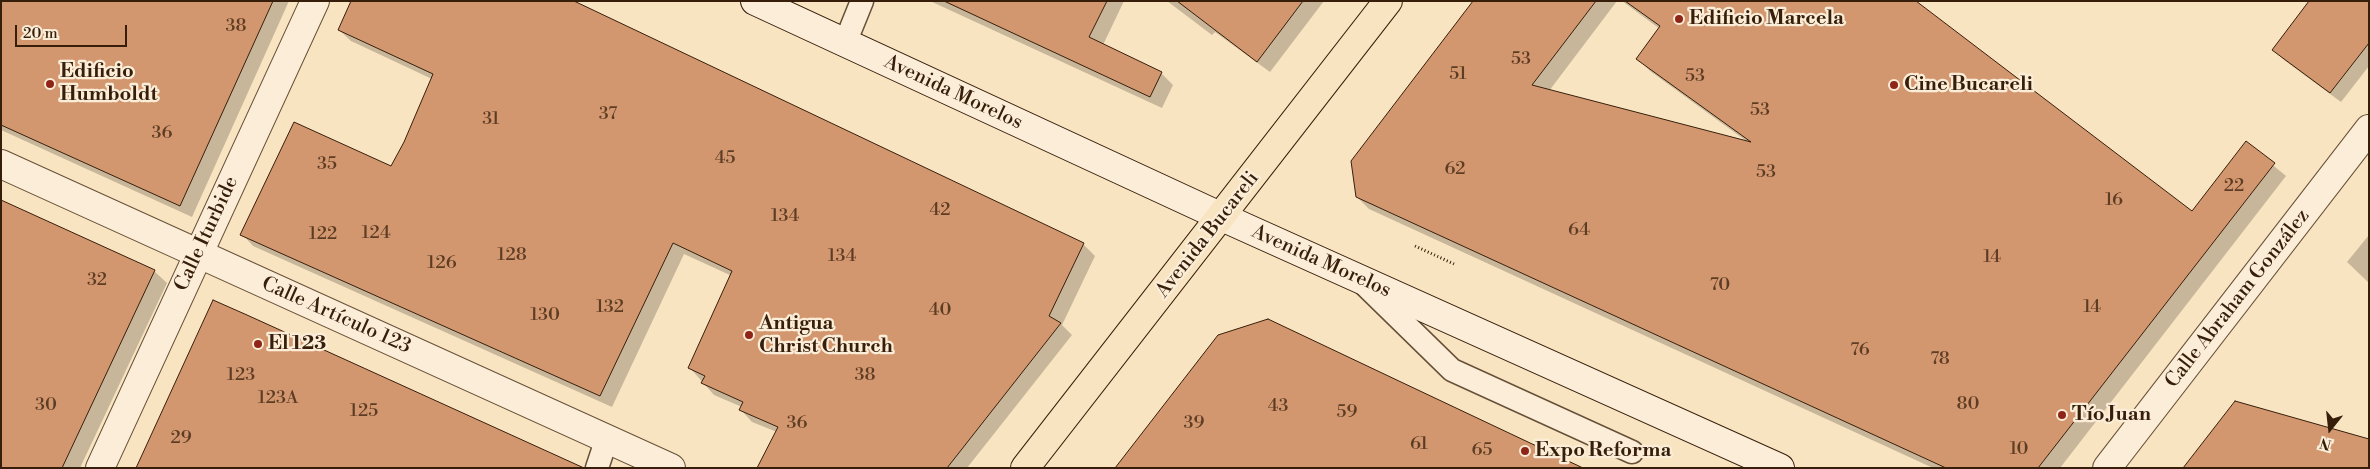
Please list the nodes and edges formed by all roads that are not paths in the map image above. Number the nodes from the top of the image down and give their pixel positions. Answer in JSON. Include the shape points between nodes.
{"nodes":[{"id":1,"x":315,"y":1,"type":"edge"},
{"id":2,"x":755,"y":1,"type":"edge"},
{"id":3,"x":862,"y":1,"type":"edge"},
{"id":4,"x":1388,"y":1,"type":"edge"},
{"id":5,"x":845,"y":42,"type":"junction"},
{"id":6,"x":2369,"y":130,"type":"edge"},
{"id":7,"x":1,"y":164,"type":"edge"},
{"id":8,"x":1222,"y":217,"type":"junction"},
{"id":9,"x":198,"y":254,"type":"junction"},
{"id":10,"x":1359,"y":279,"type":"junction"},
{"id":11,"x":607,"y":438,"type":"junction"},
{"id":12,"x":1632,"y":452,"type":"dead end"},
{"id":13,"x":100,"y":468,"type":"edge"},
{"id":14,"x":597,"y":468,"type":"edge"},
{"id":15,"x":672,"y":468,"type":"edge"},
{"id":16,"x":1025,"y":468,"type":"edge"},
{"id":17,"x":1780,"y":468,"type":"edge"},
{"id":18,"x":2106,"y":468,"type":"edge"}],
"edges":[{"from":1,"to":9,"type":"street","name":"Calle Iturbide"},
{"from":2,"to":5,"type":"street","name":"Avenida Morelos"},
{"from":3,"to":5,"type":"lane"},
{"from":4,"to":8,"type":"main road","name":"Avenida Bucareli"},
{"from":5,"to":8,"type":"street","name":"Avenida Morelos"},
{"from":6,"to":18,"type":"street","name":"Calle Abraham González"},
{"from":7,"to":9,"type":"street","name":"Calle Artículo 123"},
{"from":8,"to":10,"type":"street","name":"Avenida Morelos"},
{"from":8,"to":16,"type":"main road","name":"Avenida Bucareli"},
{"from":9,"to":11,"type":"street","name":"Calle Artículo 123"},
{"from":9,"to":13,"type":"street","name":"Calle Iturbide"},
{"from":10,"to":12,"type":"lane","via":[[1452,370]]},
{"from":10,"to":17,"type":"street","name":"Avenida Morelos"},
{"from":11,"to":14,"type":"lane"},
{"from":11,"to":15,"type":"street","name":"Calle Artículo 123"}]}
